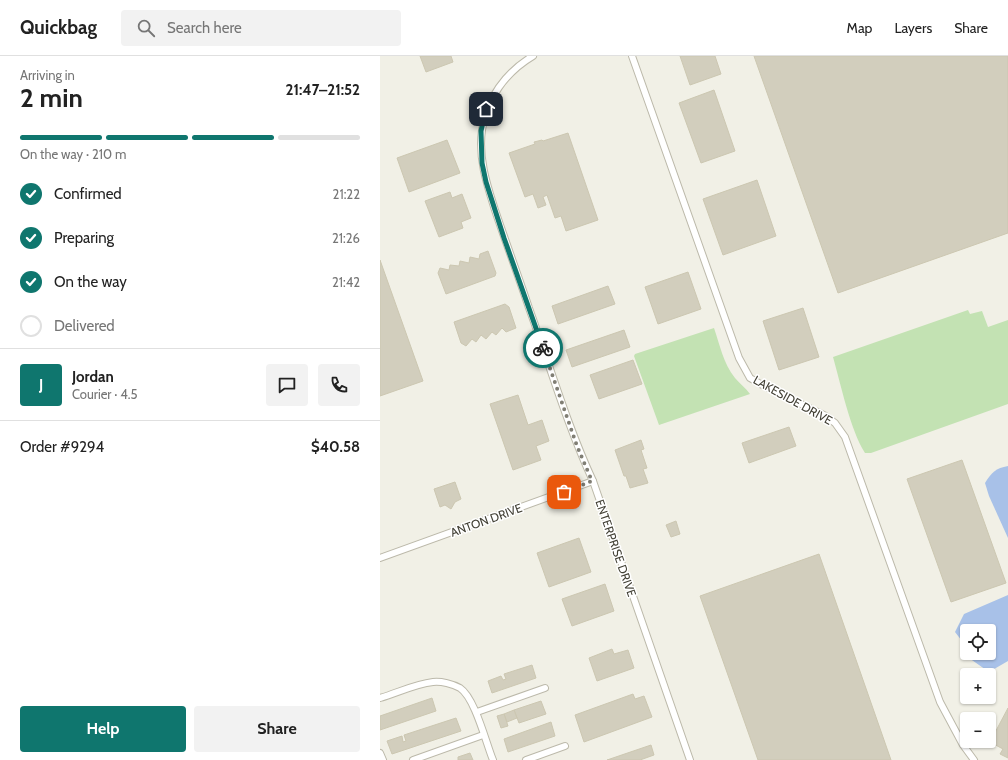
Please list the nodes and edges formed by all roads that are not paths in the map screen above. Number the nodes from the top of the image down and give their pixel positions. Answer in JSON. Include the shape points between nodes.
{"nodes":[{"id":1,"x":533,"y":56,"type":"edge"},
{"id":2,"x":632,"y":56,"type":"edge"},
{"id":3,"x":592,"y":481,"type":"junction"},
{"id":4,"x":380,"y":558,"type":"edge"},
{"id":5,"x":545,"y":688,"type":"dead end"},
{"id":6,"x":380,"y":698,"type":"edge"},
{"id":7,"x":477,"y":712,"type":"junction"},
{"id":8,"x":484,"y":735,"type":"junction"},
{"id":9,"x":565,"y":746,"type":"dead end"},
{"id":10,"x":380,"y":753,"type":"edge"},
{"id":11,"x":417,"y":759,"type":"edge"},
{"id":12,"x":382,"y":760,"type":"edge"},
{"id":13,"x":493,"y":760,"type":"edge"},
{"id":14,"x":526,"y":760,"type":"edge"},
{"id":15,"x":690,"y":760,"type":"edge"},
{"id":16,"x":974,"y":760,"type":"edge"}],
"edges":[{"from":1,"to":3,"type":"street","name":"ENTERPRISE DRIVE","via":[[520,64],[499,85],[486,109],[481,131],[482,163],[504,238],[577,446]]},
{"from":2,"to":16,"type":"street","name":"LAKESIDE DRIVE","via":[[739,358],[750,378],[824,415],[835,423],[845,438],[940,702]]},
{"from":3,"to":4,"type":"street","name":"ANTON DRIVE"},
{"from":3,"to":15,"type":"street","name":"ENTERPRISE DRIVE"},
{"from":5,"to":7,"type":"street"},
{"from":6,"to":7,"type":"street","via":[[419,685],[446,683],[460,688]]},
{"from":7,"to":8,"type":"street"},
{"from":8,"to":11,"type":"street"},
{"from":8,"to":13,"type":"street"},
{"from":9,"to":14,"type":"street"},
{"from":10,"to":12,"type":"street"}]}
